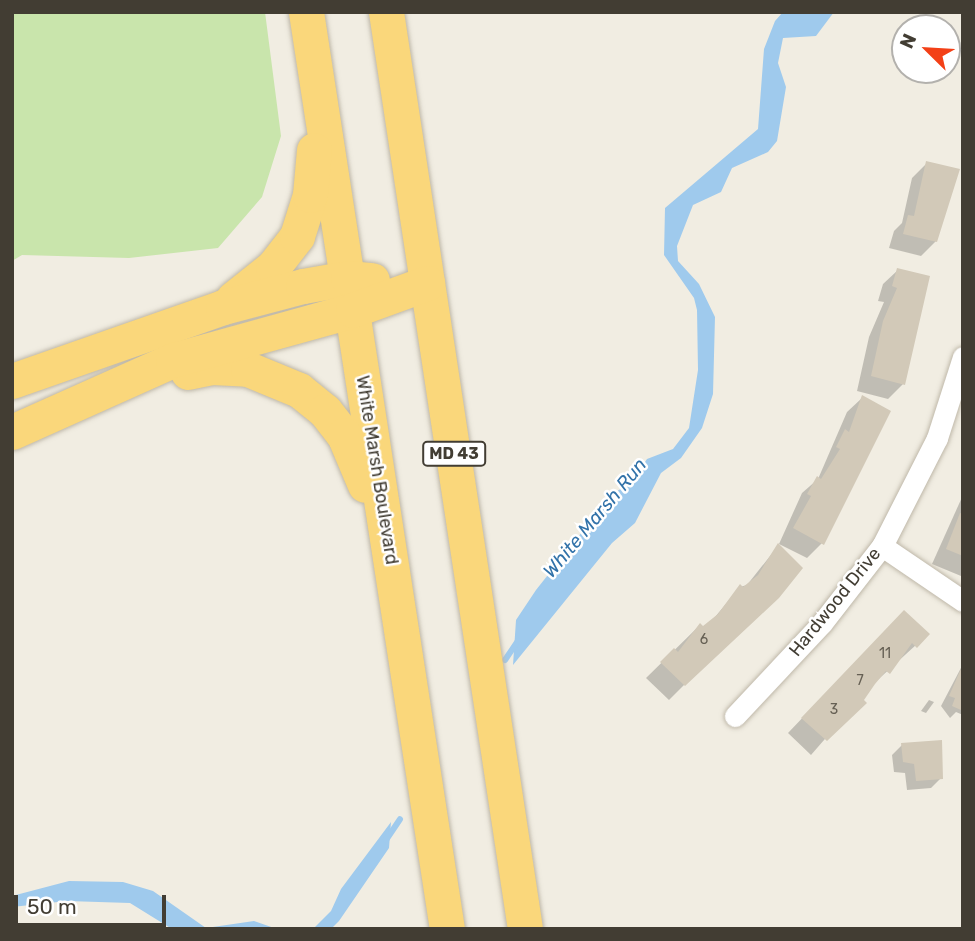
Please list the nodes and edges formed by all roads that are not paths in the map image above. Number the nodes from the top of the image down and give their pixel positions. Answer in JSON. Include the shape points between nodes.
{"nodes":[{"id":1,"x":306,"y":12,"type":"edge"},
{"id":2,"x":386,"y":12,"type":"edge"},
{"id":3,"x":316,"y":73,"type":"junction"},
{"id":4,"x":428,"y":283,"type":"junction"},
{"id":5,"x":351,"y":294,"type":"junction"},
{"id":6,"x":223,"y":306,"type":"junction"},
{"id":7,"x":963,"y":357,"type":"edge"},
{"id":8,"x":12,"y":381,"type":"edge"},
{"id":9,"x":97,"y":397,"type":"junction"},
{"id":10,"x":12,"y":432,"type":"edge"},
{"id":11,"x":882,"y":546,"type":"junction"},
{"id":12,"x":394,"y":582,"type":"junction"},
{"id":13,"x":963,"y":601,"type":"edge"},
{"id":14,"x":735,"y":716,"type":"dead end"},
{"id":15,"x":447,"y":929,"type":"edge"},
{"id":16,"x":525,"y":929,"type":"edge"}],
"edges":[{"from":1,"to":3,"type":"highway","name":"White Marsh Boulevard"},
{"from":2,"to":4,"type":"highway","number":"MD 43"},
{"from":3,"to":5,"type":"highway","name":"White Marsh Boulevard"},
{"from":3,"to":6,"type":"highway","via":[[314,170],[302,225],[272,267]]},
{"from":4,"to":5,"type":"highway"},
{"from":4,"to":16,"type":"highway","number":"MD 43"},
{"from":5,"to":6,"type":"highway"},
{"from":5,"to":9,"type":"highway","via":[[173,360]]},
{"from":5,"to":12,"type":"highway","name":"White Marsh Boulevard"},
{"from":6,"to":8,"type":"highway"},
{"from":7,"to":11,"type":"street","name":"Hardwood Drive","via":[[937,438]]},
{"from":9,"to":10,"type":"highway"},
{"from":9,"to":12,"type":"highway","via":[[212,367],[263,373],[299,390],[325,411],[350,443]]},
{"from":11,"to":13,"type":"street"},
{"from":11,"to":14,"type":"street","name":"Hardwood Drive","via":[[822,623]]},
{"from":12,"to":15,"type":"highway","name":"White Marsh Boulevard"}]}
